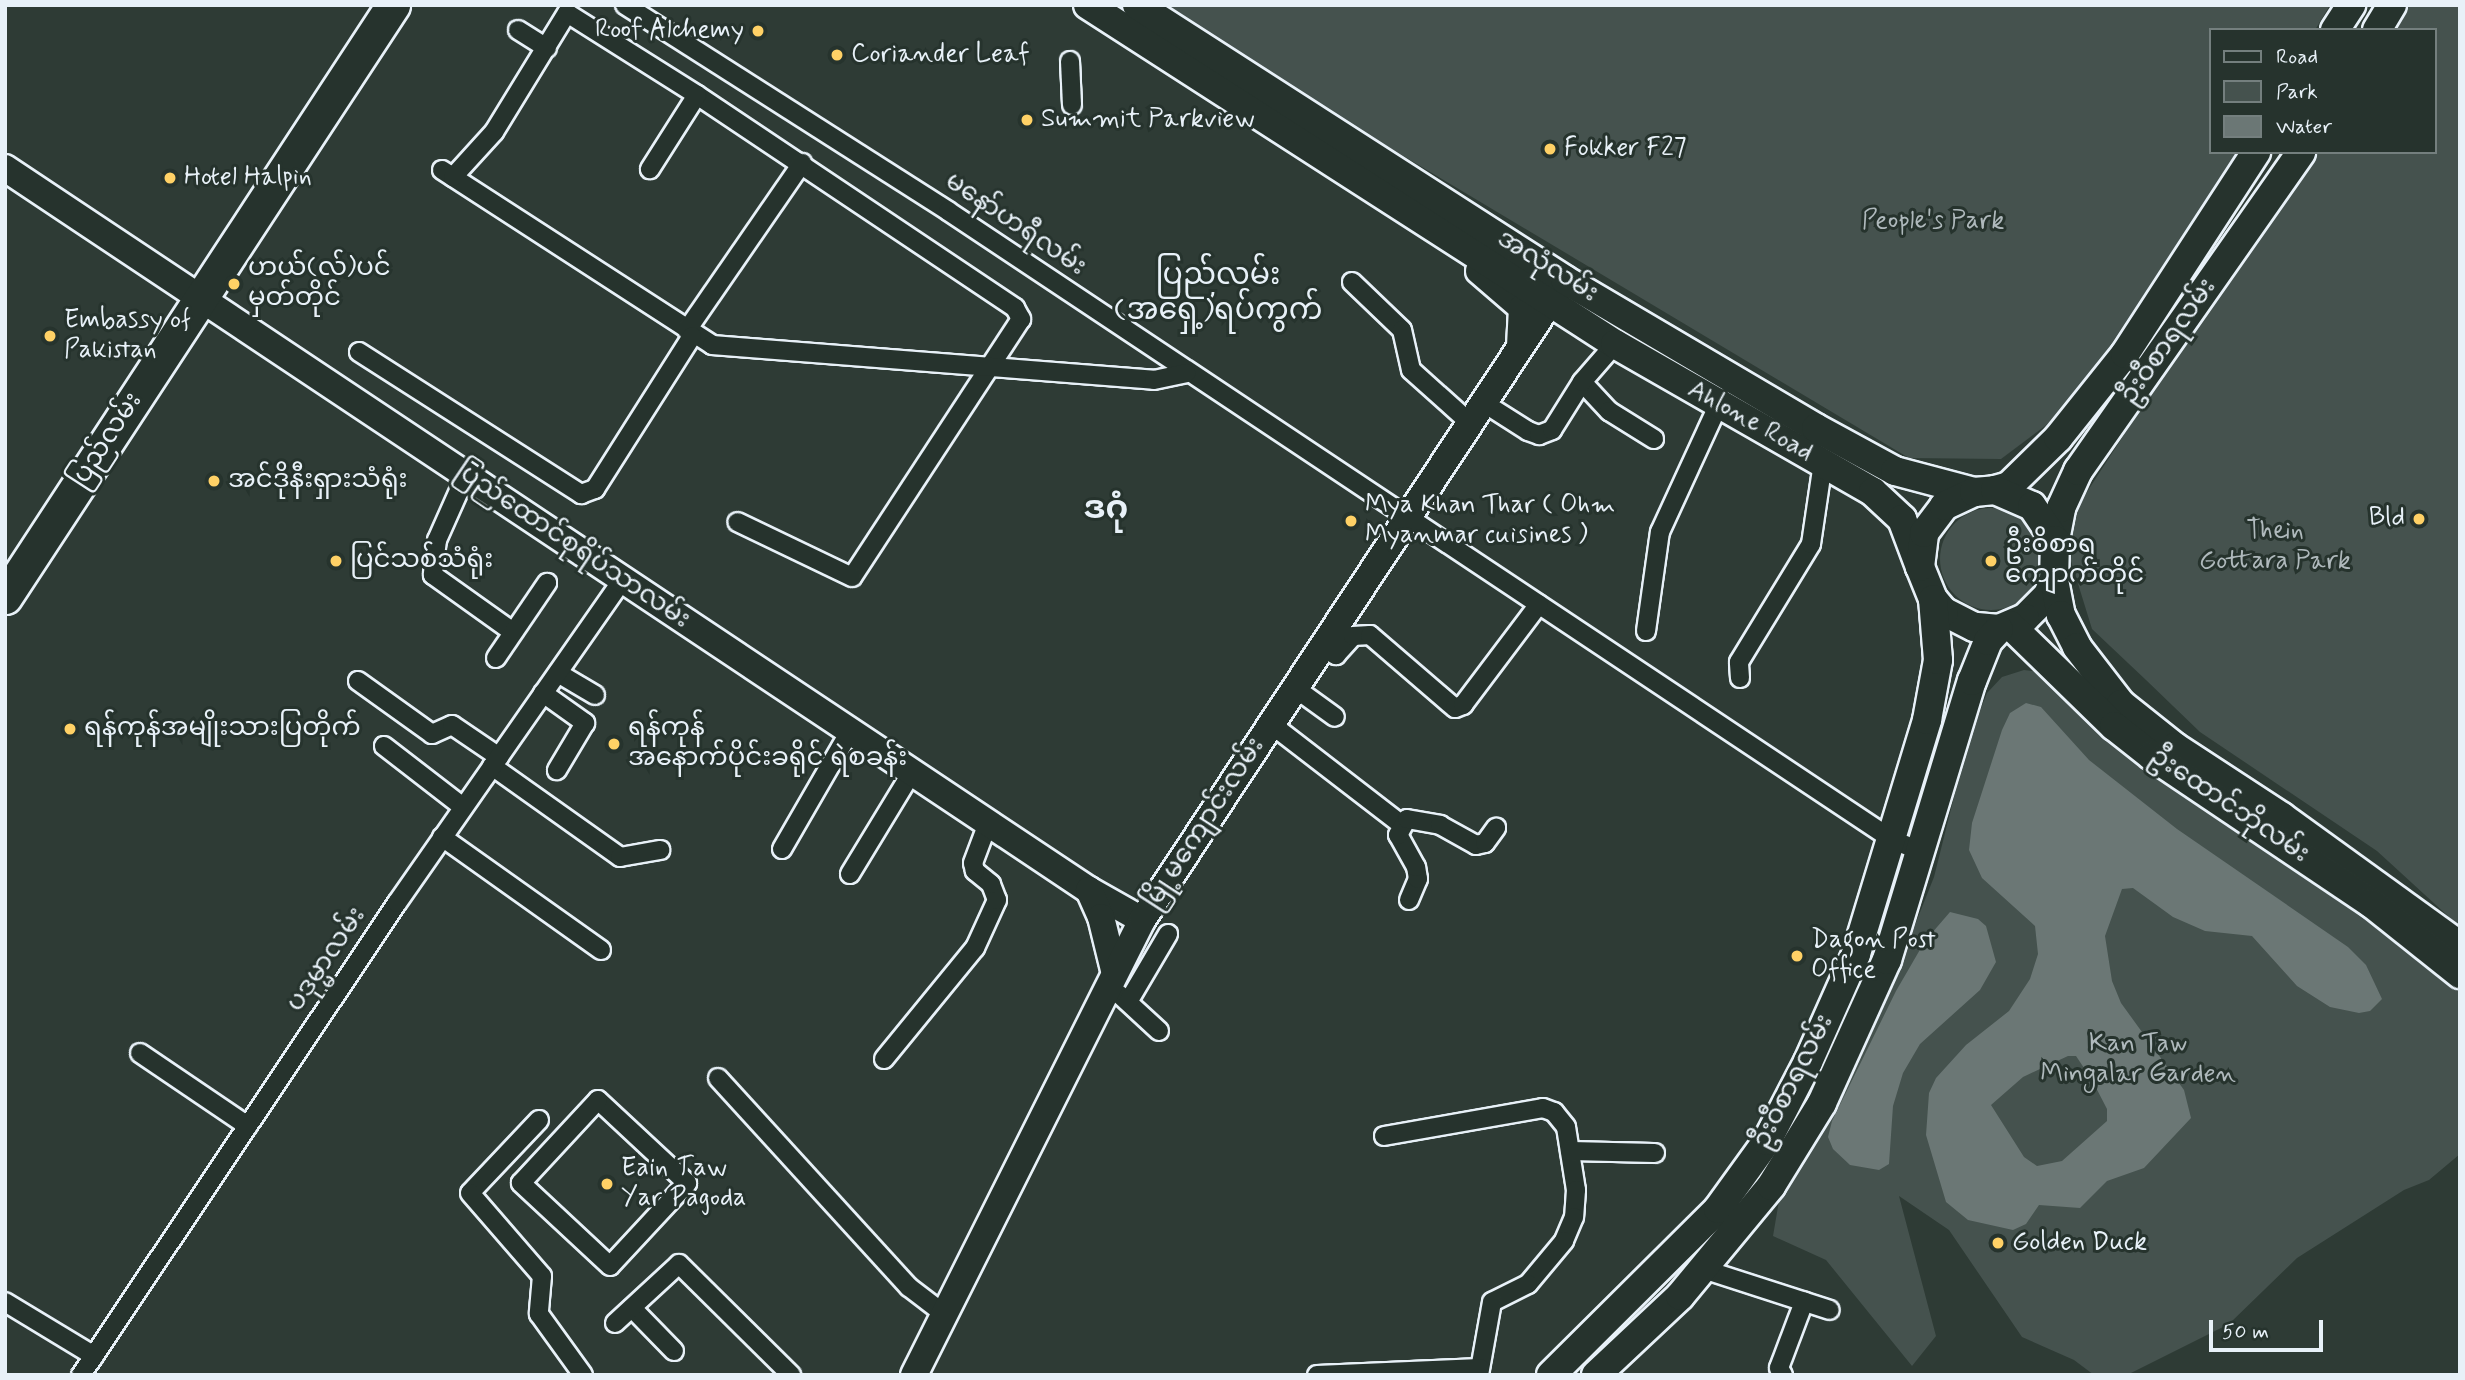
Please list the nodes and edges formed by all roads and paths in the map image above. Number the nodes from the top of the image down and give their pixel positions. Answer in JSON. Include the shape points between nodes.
{"nodes":[{"id":1,"x":365,"y":5,"type":"edge"},
{"id":2,"x":393,"y":5,"type":"edge"},
{"id":3,"x":625,"y":5,"type":"edge"},
{"id":4,"x":1088,"y":5,"type":"edge"},
{"id":5,"x":1137,"y":5,"type":"edge"},
{"id":6,"x":2351,"y":5,"type":"edge"},
{"id":7,"x":2392,"y":5,"type":"edge"},
{"id":8,"x":2336,"y":28,"type":"edge"},
{"id":9,"x":2378,"y":28,"type":"edge"},
{"id":10,"x":518,"y":30,"type":"dead end"},
{"id":11,"x":547,"y":48,"type":"junction"},
{"id":12,"x":1070,"y":61,"type":"dead end"},
{"id":13,"x":697,"y":95,"type":"junction"},
{"id":14,"x":1072,"y":104,"type":"dead end"},
{"id":15,"x":2255,"y":154,"type":"edge"},
{"id":16,"x":2300,"y":154,"type":"edge"},
{"id":17,"x":802,"y":163,"type":"junction"},
{"id":18,"x":5,"y":168,"type":"edge"},
{"id":19,"x":650,"y":169,"type":"dead end"},
{"id":20,"x":2218,"y":210,"type":"junction"},
{"id":21,"x":2248,"y":228,"type":"junction"},
{"id":22,"x":1458,"y":244,"type":"junction"},
{"id":23,"x":1352,"y":282,"type":"dead end"},
{"id":24,"x":191,"y":291,"type":"junction"},
{"id":25,"x":1557,"y":291,"type":"junction"},
{"id":26,"x":690,"y":333,"type":"junction"},
{"id":27,"x":1615,"y":344,"type":"junction"},
{"id":28,"x":1520,"y":347,"type":"junction"},
{"id":29,"x":359,"y":352,"type":"dead end"},
{"id":30,"x":2125,"y":354,"type":"junction"},
{"id":31,"x":991,"y":367,"type":"junction"},
{"id":32,"x":2148,"y":372,"type":"junction"},
{"id":33,"x":1186,"y":373,"type":"junction"},
{"id":34,"x":1582,"y":382,"type":"junction"},
{"id":35,"x":1718,"y":406,"type":"junction"},
{"id":36,"x":1477,"y":413,"type":"junction"},
{"id":37,"x":1654,"y":439,"type":"dead end"},
{"id":38,"x":1823,"y":463,"type":"junction"},
{"id":39,"x":466,"y":475,"type":"junction"},
{"id":40,"x":1984,"y":491,"type":"junction"},
{"id":41,"x":1408,"y":517,"type":"junction"},
{"id":42,"x":737,"y":522,"type":"dead end"},
{"id":43,"x":2055,"y":540,"type":"junction"},
{"id":44,"x":5,"y":555,"type":"edge"},
{"id":45,"x":1920,"y":567,"type":"junction"},
{"id":46,"x":623,"y":579,"type":"junction"},
{"id":47,"x":2054,"y":580,"type":"junction"},
{"id":48,"x":547,"y":583,"type":"dead end"},
{"id":49,"x":5,"y":597,"type":"edge"},
{"id":50,"x":1933,"y":599,"type":"junction"},
{"id":51,"x":1539,"y":604,"type":"junction"},
{"id":52,"x":2005,"y":627,"type":"junction"},
{"id":53,"x":1646,"y":631,"type":"dead end"},
{"id":54,"x":513,"y":632,"type":"junction"},
{"id":55,"x":1322,"y":648,"type":"junction"},
{"id":56,"x":496,"y":658,"type":"dead end"},
{"id":57,"x":558,"y":673,"type":"junction"},
{"id":58,"x":1740,"y":678,"type":"dead end"},
{"id":59,"x":358,"y":681,"type":"dead end"},
{"id":60,"x":1295,"y":688,"type":"junction"},
{"id":61,"x":543,"y":693,"type":"junction"},
{"id":62,"x":595,"y":695,"type":"dead end"},
{"id":63,"x":1335,"y":717,"type":"dead end"},
{"id":64,"x":1271,"y":724,"type":"junction"},
{"id":65,"x":850,"y":731,"type":"junction"},
{"id":66,"x":384,"y":746,"type":"dead end"},
{"id":67,"x":496,"y":761,"type":"junction"},
{"id":68,"x":557,"y":770,"type":"dead end"},
{"id":69,"x":912,"y":772,"type":"junction"},
{"id":70,"x":463,"y":807,"type":"junction"},
{"id":71,"x":988,"y":823,"type":"junction"},
{"id":72,"x":1401,"y":824,"type":"junction"},
{"id":73,"x":1496,"y":828,"type":"dead end"},
{"id":74,"x":442,"y":837,"type":"junction"},
{"id":75,"x":1906,"y":845,"type":"junction"},
{"id":76,"x":782,"y":849,"type":"dead end"},
{"id":77,"x":660,"y":850,"type":"dead end"},
{"id":78,"x":850,"y":874,"type":"dead end"},
{"id":79,"x":1167,"y":882,"type":"junction"},
{"id":80,"x":1089,"y":890,"type":"junction"},
{"id":81,"x":1409,"y":900,"type":"dead end"},
{"id":82,"x":1142,"y":920,"type":"junction"},
{"id":83,"x":1168,"y":934,"type":"dead end"},
{"id":84,"x":2460,"y":946,"type":"edge"},
{"id":85,"x":601,"y":950,"type":"dead end"},
{"id":86,"x":2460,"y":974,"type":"edge"},
{"id":87,"x":1110,"y":977,"type":"junction"},
{"id":88,"x":1129,"y":1002,"type":"junction"},
{"id":89,"x":1159,"y":1031,"type":"dead end"},
{"id":90,"x":140,"y":1053,"type":"dead end"},
{"id":91,"x":884,"y":1059,"type":"dead end"},
{"id":92,"x":718,"y":1078,"type":"dead end"},
{"id":93,"x":598,"y":1100,"type":"joint"},
{"id":94,"x":538,"y":1120,"type":"dead end"},
{"id":95,"x":248,"y":1125,"type":"junction"},
{"id":96,"x":1773,"y":1128,"type":"junction"},
{"id":97,"x":1384,"y":1136,"type":"dead end"},
{"id":98,"x":1798,"y":1142,"type":"junction"},
{"id":99,"x":1570,"y":1151,"type":"junction"},
{"id":100,"x":1655,"y":1153,"type":"dead end"},
{"id":101,"x":1667,"y":1261,"type":"junction"},
{"id":102,"x":1697,"y":1276,"type":"junction"},
{"id":103,"x":1804,"y":1301,"type":"junction"},
{"id":104,"x":5,"y":1302,"type":"edge"},
{"id":105,"x":632,"y":1308,"type":"junction"},
{"id":106,"x":1830,"y":1310,"type":"dead end"},
{"id":107,"x":943,"y":1313,"type":"junction"},
{"id":108,"x":615,"y":1323,"type":"dead end"},
{"id":109,"x":674,"y":1351,"type":"dead end"},
{"id":110,"x":94,"y":1356,"type":"junction"},
{"id":111,"x":1480,"y":1371,"type":"edge"},
{"id":112,"x":1416,"y":1372,"type":"edge"},
{"id":113,"x":81,"y":1375,"type":"edge"},
{"id":114,"x":583,"y":1375,"type":"edge"},
{"id":115,"x":791,"y":1375,"type":"edge"},
{"id":116,"x":914,"y":1375,"type":"edge"},
{"id":117,"x":1317,"y":1375,"type":"edge"},
{"id":118,"x":1551,"y":1375,"type":"edge"},
{"id":119,"x":1596,"y":1375,"type":"edge"},
{"id":120,"x":1783,"y":1375,"type":"edge"}],
"edges":[{"from":1,"to":24,"type":"highway","name":"ပြည်လမ်း"},
{"from":2,"to":24,"type":"highway","name":"ပြည်လမ်း"},
{"from":3,"to":33,"type":"street","name":"မနော်ဟရီလမ်း","via":[[948,211]]},
{"from":4,"to":22,"type":"main road","name":"အလုံလမ်း"},
{"from":5,"to":25,"type":"main road","name":"အလုံလမ်း"},
{"from":6,"to":8,"type":"main road"},
{"from":7,"to":9,"type":"main road"},
{"from":10,"to":11,"type":"street"},
{"from":11,"to":13,"type":"street","via":[[567,13]]},
{"from":11,"to":26,"type":"street","via":[[494,132],[448,173]]},
{"from":12,"to":14,"type":"street"},
{"from":13,"to":17,"type":"street"},
{"from":13,"to":19,"type":"street"},
{"from":15,"to":20,"type":"main road","name":"ဦးဝီစာရလမ်း"},
{"from":16,"to":21,"type":"main road","name":"ဦးဝီစာရလမ်း"},
{"from":17,"to":26,"type":"street"},
{"from":17,"to":31,"type":"street","via":[[1020,313]]},
{"from":18,"to":24,"type":"street","name":"ပြည်ထောင်စုရိပ်သာလမ်း"},
{"from":20,"to":21,"type":"main road"},
{"from":20,"to":30,"type":"main road","name":"ဦးဝီစာရလမ်း"},
{"from":21,"to":32,"type":"main road","name":"ဦးဝီစာရလမ်း"},
{"from":22,"to":25,"type":"main road","name":"အလုံလမ်း"},
{"from":22,"to":28,"type":"street","via":[[1478,270],[1522,308]]},
{"from":23,"to":36,"type":"street","via":[[1402,330],[1411,370]]},
{"from":24,"to":39,"type":"street","name":"ပြည်ထောင်စုရိပ်သာလမ်း"},
{"from":24,"to":44,"type":"highway","name":"ပြည်လမ်း"},
{"from":24,"to":49,"type":"highway","name":"ပြည်လမ်း"},
{"from":25,"to":27,"type":"main road","name":"Ahlone Road"},
{"from":25,"to":28,"type":"street","name":"မြို့မကျောင်းလမ်း"},
{"from":25,"to":40,"type":"main road","name":"အလုံလမ်း","via":[[1895,471],[1932,484]]},
{"from":26,"to":29,"type":"street","via":[[595,489],[581,494]]},
{"from":26,"to":31,"type":"street","via":[[712,345]]},
{"from":27,"to":34,"type":"street"},
{"from":27,"to":35,"type":"main road","name":"Ahlone Road"},
{"from":28,"to":36,"type":"street","name":"မြို့မကျောင်းလမ်း"},
{"from":30,"to":32,"type":"main road"},
{"from":30,"to":40,"type":"main road","name":"ဦးဝီစာရလမ်း","via":[[2058,438],[2009,486]]},
{"from":31,"to":33,"type":"street","via":[[1154,380]]},
{"from":31,"to":42,"type":"street","via":[[852,577]]},
{"from":32,"to":43,"type":"main road","name":"ဦးဝီစာရလမ်း","via":[[2078,471],[2060,508]]},
{"from":33,"to":41,"type":"street","name":"မနော်ဟရီလမ်း"},
{"from":34,"to":36,"type":"street","via":[[1552,430],[1539,435]]},
{"from":34,"to":37,"type":"street","via":[[1609,411]]},
{"from":35,"to":38,"type":"main road","name":"Ahlone Road"},
{"from":35,"to":53,"type":"street","via":[[1660,533]]},
{"from":36,"to":41,"type":"street","name":"မြို့မကျောင်းလမ်း"},
{"from":38,"to":45,"type":"main road","name":"Ahlone Road","via":[[1873,492],[1902,519]]},
{"from":38,"to":58,"type":"street","via":[[1811,544],[1739,662]]},
{"from":39,"to":46,"type":"street","name":"ပြည်ထောင်စုရိပ်သာလမ်း"},
{"from":39,"to":54,"type":"street","via":[[437,540],[433,575]]},
{"from":40,"to":43,"type":"main road","via":[[2032,506]]},
{"from":40,"to":45,"type":"main road","via":[[1944,506],[1924,533]]},
{"from":41,"to":51,"type":"street","name":"မနော်ဟရီလမ်း"},
{"from":41,"to":55,"type":"street","name":"မြို့မကျောင်းလမ်း"},
{"from":43,"to":47,"type":"main road"},
{"from":45,"to":50,"type":"main road"},
{"from":46,"to":57,"type":"street","name":"ပဒုမ္မာလမ်း"},
{"from":46,"to":65,"type":"street","name":"ပြည်ထောင်စုရိပ်သာလမ်း"},
{"from":47,"to":52,"type":"main road","via":[[2038,608]]},
{"from":47,"to":84,"type":"main road","name":"ဦးထောင်ဘိုလမ်း","via":[[2062,615],[2077,647],[2121,704],[2175,747],[2282,817]]},
{"from":48,"to":54,"type":"street"},
{"from":50,"to":52,"type":"main road","via":[[1958,621]]},
{"from":50,"to":75,"type":"main road","name":"ဦးဝီစာရလမ်း","via":[[1938,660]]},
{"from":51,"to":55,"type":"street","via":[[1463,705],[1455,708],[1370,635],[1353,636],[1336,655]]},
{"from":51,"to":75,"type":"street","name":"မနော်ဟရီလမ်း"},
{"from":52,"to":75,"type":"main road","name":"ဦးဝီစာရလမ်း","via":[[1987,640]]},
{"from":52,"to":86,"type":"main road","name":"ဦးထောင်ဘိုလမ်း","via":[[2152,756],[2371,903]]},
{"from":54,"to":56,"type":"street"},
{"from":55,"to":60,"type":"street","name":"မြို့မကျောင်းလမ်း"},
{"from":57,"to":61,"type":"street","name":"ပဒုမ္မာလမ်း"},
{"from":57,"to":62,"type":"street"},
{"from":59,"to":67,"type":"street","via":[[432,734],[452,725]]},
{"from":60,"to":63,"type":"street"},
{"from":60,"to":64,"type":"street","name":"မြို့မကျောင်းလမ်း"},
{"from":61,"to":67,"type":"street","name":"ပဒုမ္မာလမ်း"},
{"from":61,"to":68,"type":"street","via":[[585,723]]},
{"from":64,"to":72,"type":"street"},
{"from":64,"to":79,"type":"street","name":"မြို့မကျောင်းလမ်း"},
{"from":65,"to":69,"type":"street","name":"ပြည်ထောင်စုရိပ်သာလမ်း"},
{"from":65,"to":76,"type":"street"},
{"from":66,"to":70,"type":"street"},
{"from":67,"to":70,"type":"street","name":"ပဒုမ္မာလမ်း"},
{"from":67,"to":77,"type":"street","via":[[616,855]]},
{"from":69,"to":71,"type":"street","name":"ပြည်ထောင်စုရိပ်သာလမ်း"},
{"from":69,"to":78,"type":"street"},
{"from":70,"to":74,"type":"street","name":"ပဒုမ္မာလမ်း"},
{"from":71,"to":80,"type":"street","name":"ပြည်ထောင်စုရိပ်သာလမ်း"},
{"from":71,"to":91,"type":"street","via":[[973,863],[975,872],[991,884],[997,900],[975,948]]},
{"from":72,"to":73,"type":"street","via":[[1407,819],[1440,825],[1480,845]]},
{"from":72,"to":81,"type":"street","via":[[1398,835],[1418,879]]},
{"from":74,"to":85,"type":"street"},
{"from":74,"to":95,"type":"street","name":"ပဒုမ္မာလမ်း"},
{"from":75,"to":96,"type":"main road","name":"ဦးဝီစာရလမ်း"},
{"from":75,"to":98,"type":"main road","name":"ဦးဝီစာရလမ်း","via":[[1887,960],[1822,1103]]},
{"from":79,"to":80,"type":"street","via":[[1136,895]]},
{"from":79,"to":82,"type":"street","name":"မြို့မကျောင်းလမ်း"},
{"from":80,"to":82,"type":"street","name":"ပြည်ထောင်စုရိပ်သာလမ်း"},
{"from":80,"to":87,"type":"street","via":[[1101,917]]},
{"from":82,"to":87,"type":"street","name":"မြို့မကျောင်းလမ်း"},
{"from":83,"to":88,"type":"street"},
{"from":87,"to":88,"type":"street"},
{"from":87,"to":107,"type":"street","name":"မြို့မကျောင်းလမ်း"},
{"from":88,"to":89,"type":"street"},
{"from":90,"to":95,"type":"street"},
{"from":92,"to":107,"type":"street","via":[[909,1287]]},
{"from":93,"to":93,"type":"street","via":[[521,1183],[610,1266],[687,1183]]},
{"from":94,"to":114,"type":"street","via":[[470,1193],[542,1276],[539,1314]]},
{"from":95,"to":110,"type":"street","name":"ပဒုမ္မာလမ်း"},
{"from":96,"to":98,"type":"main road"},
{"from":96,"to":101,"type":"main road","name":"ဦးဝီစာရလမ်း","via":[[1718,1209]]},
{"from":97,"to":99,"type":"street","via":[[1543,1108],[1555,1112],[1566,1127]]},
{"from":98,"to":102,"type":"main road","name":"ဦးဝီစာရလမ်း","via":[[1771,1186]]},
{"from":99,"to":100,"type":"street"},
{"from":99,"to":111,"type":"street","via":[[1576,1189],[1574,1217],[1564,1241],[1528,1284],[1492,1302]]},
{"from":101,"to":102,"type":"main road"},
{"from":101,"to":118,"type":"main road","name":"ဦးဝီစာရလမ်း"},
{"from":102,"to":103,"type":"street"},
{"from":102,"to":119,"type":"main road","name":"ဦးဝီစာရလမ်း"},
{"from":103,"to":106,"type":"street"},
{"from":103,"to":120,"type":"street","via":[[1779,1368]]},
{"from":104,"to":110,"type":"street"},
{"from":105,"to":108,"type":"street"},
{"from":105,"to":109,"type":"street"},
{"from":105,"to":115,"type":"street","via":[[679,1264]]},
{"from":107,"to":116,"type":"street","name":"မြို့မကျောင်းလမ်း"},
{"from":110,"to":113,"type":"street","name":"ပဒုမ္မာလမ်း"},
{"from":111,"to":112,"type":"street"},
{"from":112,"to":117,"type":"street"}]}
